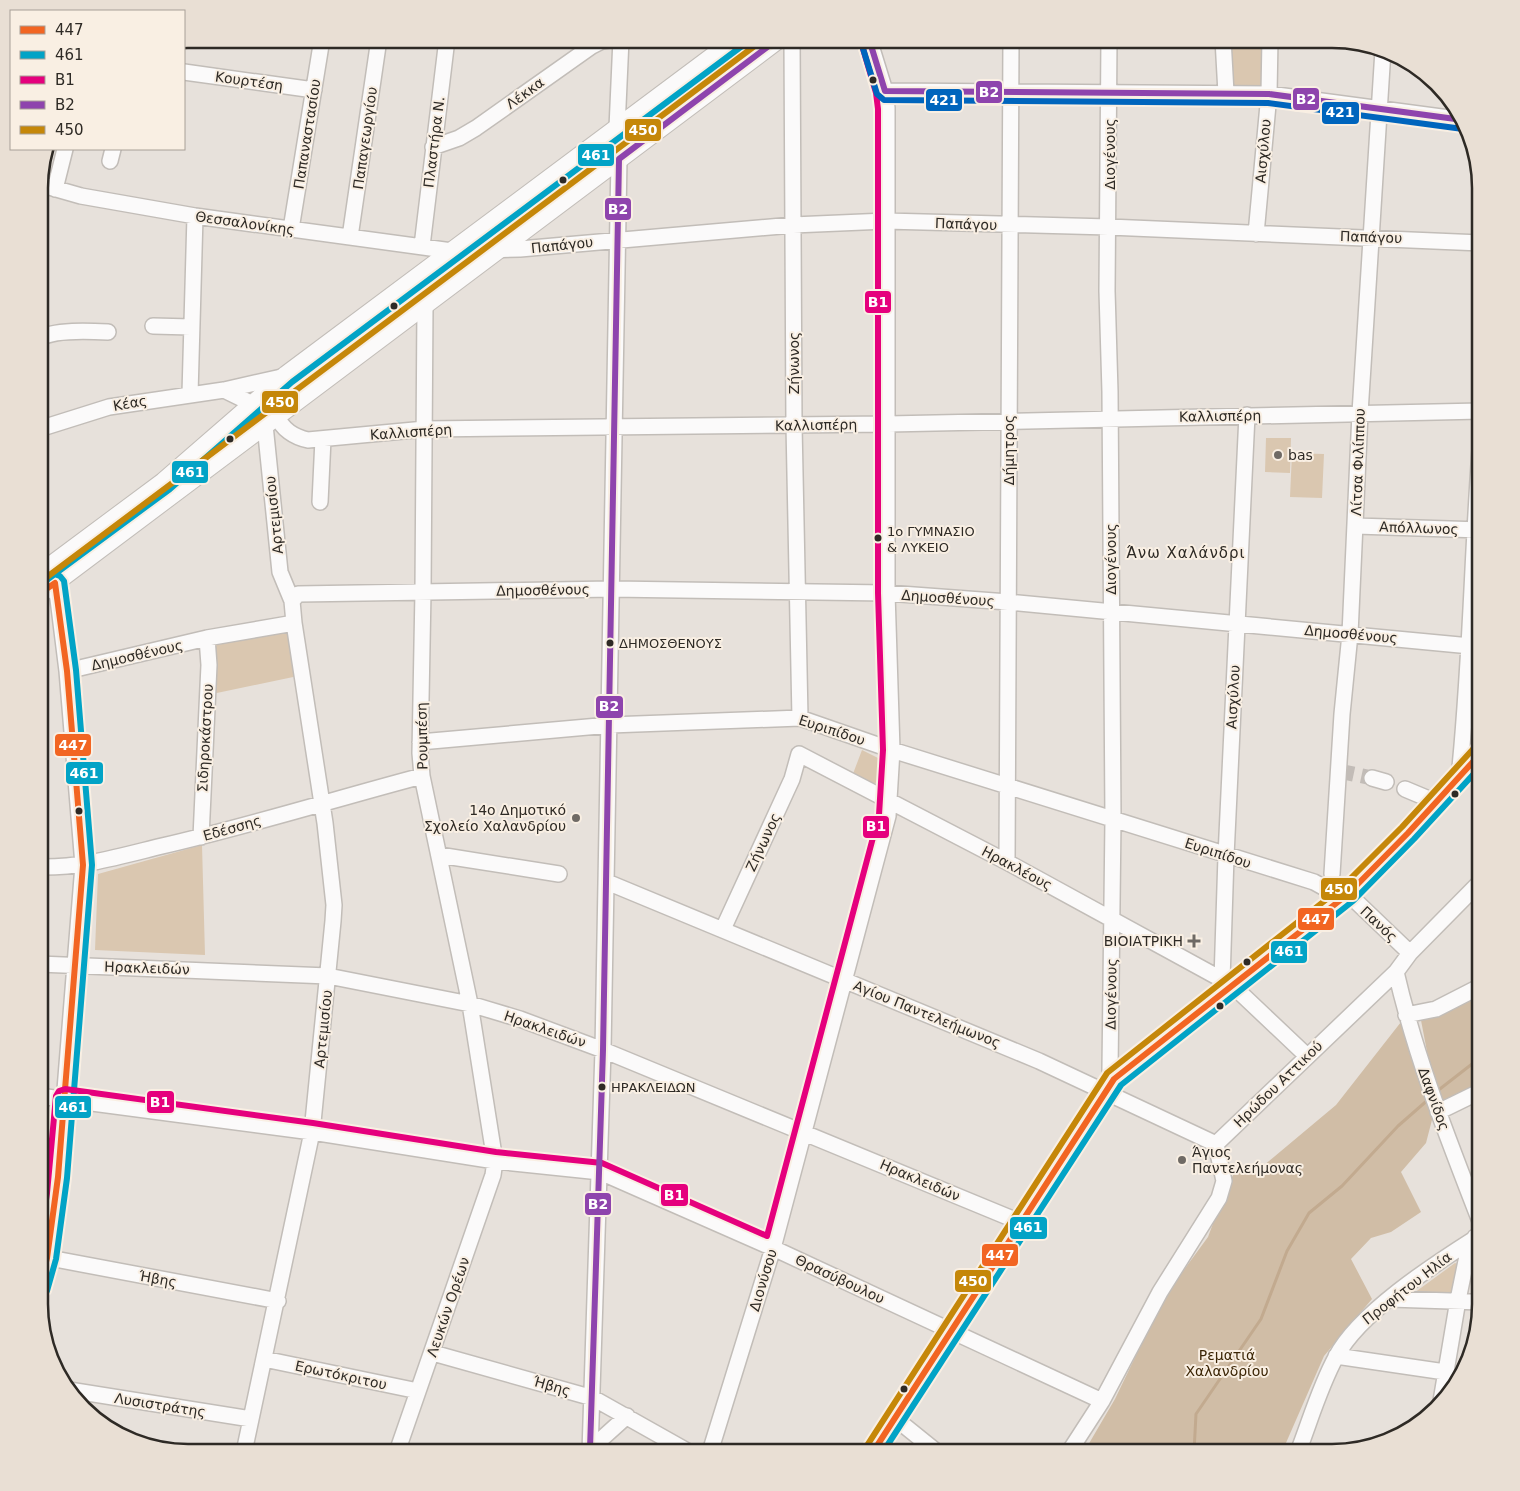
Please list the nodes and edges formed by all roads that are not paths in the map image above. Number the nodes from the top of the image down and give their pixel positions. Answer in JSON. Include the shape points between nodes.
{"nodes":[{"id":1,"x":321,"y":48,"type":"edge"},
{"id":2,"x":378,"y":48,"type":"edge"},
{"id":3,"x":446,"y":48,"type":"edge"},
{"id":4,"x":589,"y":48,"type":"edge"},
{"id":5,"x":621,"y":48,"type":"edge"},
{"id":6,"x":725,"y":48,"type":"edge"},
{"id":7,"x":766,"y":48,"type":"edge"},
{"id":8,"x":792,"y":48,"type":"edge"},
{"id":9,"x":871,"y":48,"type":"edge"},
{"id":10,"x":1011,"y":48,"type":"edge"},
{"id":11,"x":1109,"y":48,"type":"edge"},
{"id":12,"x":1224,"y":48,"type":"edge"},
{"id":13,"x":1270,"y":48,"type":"edge"},
{"id":14,"x":1383,"y":57,"type":"edge"},
{"id":15,"x":185,"y":72,"type":"edge"},
{"id":16,"x":314,"y":90,"type":"junction"},
{"id":17,"x":885,"y":91,"type":"junction"},
{"id":18,"x":1011,"y":92,"type":"junction"},
{"id":19,"x":1110,"y":93,"type":"junction"},
{"id":20,"x":1226,"y":93,"type":"junction"},
{"id":21,"x":1269,"y":94,"type":"junction"},
{"id":22,"x":1380,"y":108,"type":"junction"},
{"id":23,"x":1454,"y":119,"type":"edge"},
{"id":24,"x":617,"y":128,"type":"junction"},
{"id":25,"x":433,"y":147,"type":"junction"},
{"id":26,"x":65,"y":150,"type":"edge"},
{"id":27,"x":619,"y":159,"type":"junction"},
{"id":28,"x":48,"y":187,"type":"edge"},
{"id":29,"x":54,"y":189,"type":"junction"},
{"id":30,"x":195,"y":216,"type":"junction"},
{"id":31,"x":886,"y":222,"type":"junction"},
{"id":32,"x":793,"y":225,"type":"junction"},
{"id":33,"x":1010,"y":226,"type":"junction"},
{"id":34,"x":1109,"y":227,"type":"junction"},
{"id":35,"x":291,"y":229,"type":"junction"},
{"id":36,"x":1256,"y":234,"type":"junction"},
{"id":37,"x":350,"y":237,"type":"junction"},
{"id":38,"x":1370,"y":237,"type":"junction"},
{"id":39,"x":617,"y":239,"type":"junction"},
{"id":40,"x":1472,"y":243,"type":"edge"},
{"id":41,"x":422,"y":246,"type":"junction"},
{"id":42,"x":497,"y":250,"type":"junction"},
{"id":43,"x":452,"y":251,"type":"junction"},
{"id":44,"x":425,"y":305,"type":"junction"},
{"id":45,"x":153,"y":326,"type":"dead end"},
{"id":46,"x":191,"y":327,"type":"junction"},
{"id":47,"x":108,"y":332,"type":"dead end"},
{"id":48,"x":48,"y":336,"type":"edge"},
{"id":49,"x":287,"y":376,"type":"junction"},
{"id":50,"x":224,"y":390,"type":"junction"},
{"id":51,"x":190,"y":394,"type":"junction"},
{"id":52,"x":254,"y":404,"type":"junction"},
{"id":53,"x":1472,"y":411,"type":"edge"},
{"id":54,"x":1360,"y":413,"type":"junction"},
{"id":55,"x":1247,"y":415,"type":"junction"},
{"id":56,"x":1110,"y":419,"type":"junction"},
{"id":57,"x":271,"y":420,"type":"junction"},
{"id":58,"x":1009,"y":421,"type":"junction"},
{"id":59,"x":888,"y":424,"type":"junction"},
{"id":60,"x":794,"y":425,"type":"junction"},
{"id":61,"x":48,"y":426,"type":"edge"},
{"id":62,"x":614,"y":427,"type":"junction"},
{"id":63,"x":425,"y":429,"type":"junction"},
{"id":64,"x":323,"y":439,"type":"junction"},
{"id":65,"x":320,"y":502,"type":"dead end"},
{"id":66,"x":1356,"y":526,"type":"junction"},
{"id":67,"x":1472,"y":530,"type":"edge"},
{"id":68,"x":48,"y":575,"type":"edge"},
{"id":69,"x":48,"y":575,"type":"edge"},
{"id":70,"x":48,"y":581,"type":"edge"},
{"id":71,"x":612,"y":589,"type":"junction"},
{"id":72,"x":423,"y":591,"type":"junction"},
{"id":73,"x":798,"y":591,"type":"junction"},
{"id":74,"x":887,"y":593,"type":"junction"},
{"id":75,"x":293,"y":600,"type":"junction"},
{"id":76,"x":1008,"y":602,"type":"junction"},
{"id":77,"x":1111,"y":614,"type":"junction"},
{"id":78,"x":294,"y":623,"type":"junction"},
{"id":79,"x":1237,"y":623,"type":"junction"},
{"id":80,"x":1350,"y":634,"type":"junction"},
{"id":81,"x":207,"y":638,"type":"junction"},
{"id":82,"x":1472,"y":646,"type":"edge"},
{"id":83,"x":66,"y":671,"type":"junction"},
{"id":84,"x":1472,"y":671,"type":"edge"},
{"id":85,"x":800,"y":718,"type":"junction"},
{"id":86,"x":610,"y":725,"type":"junction"},
{"id":87,"x":420,"y":742,"type":"junction"},
{"id":88,"x":892,"y":750,"type":"junction"},
{"id":89,"x":799,"y":754,"type":"joint"},
{"id":90,"x":1472,"y":765,"type":"edge"},
{"id":91,"x":422,"y":776,"type":"junction"},
{"id":92,"x":1459,"y":777,"type":"junction"},
{"id":93,"x":1008,"y":786,"type":"junction"},
{"id":94,"x":1405,"y":790,"type":"dead end"},
{"id":95,"x":888,"y":801,"type":"junction"},
{"id":96,"x":321,"y":802,"type":"junction"},
{"id":97,"x":1436,"y":802,"type":"junction"},
{"id":98,"x":1113,"y":819,"type":"junction"},
{"id":99,"x":201,"y":837,"type":"junction"},
{"id":100,"x":439,"y":855,"type":"junction"},
{"id":101,"x":1226,"y":856,"type":"junction"},
{"id":102,"x":1007,"y":862,"type":"junction"},
{"id":103,"x":83,"y":865,"type":"junction"},
{"id":104,"x":48,"y":867,"type":"edge"},
{"id":105,"x":559,"y":874,"type":"dead end"},
{"id":106,"x":1332,"y":874,"type":"junction"},
{"id":107,"x":607,"y":882,"type":"junction"},
{"id":108,"x":1314,"y":882,"type":"junction"},
{"id":109,"x":1472,"y":890,"type":"edge"},
{"id":110,"x":1345,"y":896,"type":"junction"},
{"id":111,"x":1113,"y":921,"type":"junction"},
{"id":112,"x":723,"y":929,"type":"junction"},
{"id":113,"x":1410,"y":953,"type":"junction"},
{"id":114,"x":48,"y":964,"type":"edge"},
{"id":115,"x":75,"y":966,"type":"junction"},
{"id":116,"x":1396,"y":972,"type":"junction"},
{"id":117,"x":328,"y":976,"type":"junction"},
{"id":118,"x":844,"y":980,"type":"junction"},
{"id":119,"x":1227,"y":982,"type":"junction"},
{"id":120,"x":1472,"y":991,"type":"edge"},
{"id":121,"x":470,"y":1004,"type":"junction"},
{"id":122,"x":1406,"y":1015,"type":"junction"},
{"id":123,"x":603,"y":1050,"type":"junction"},
{"id":124,"x":1307,"y":1056,"type":"junction"},
{"id":125,"x":1108,"y":1086,"type":"junction"},
{"id":126,"x":1472,"y":1094,"type":"edge"},
{"id":127,"x":48,"y":1097,"type":"edge"},
{"id":128,"x":65,"y":1098,"type":"junction"},
{"id":129,"x":1436,"y":1108,"type":"junction"},
{"id":130,"x":312,"y":1132,"type":"junction"},
{"id":131,"x":804,"y":1132,"type":"junction"},
{"id":132,"x":1216,"y":1144,"type":"junction"},
{"id":133,"x":495,"y":1161,"type":"junction"},
{"id":134,"x":600,"y":1172,"type":"junction"},
{"id":135,"x":1472,"y":1201,"type":"edge"},
{"id":136,"x":1020,"y":1222,"type":"junction"},
{"id":137,"x":48,"y":1230,"type":"edge"},
{"id":138,"x":1472,"y":1238,"type":"edge"},
{"id":139,"x":1472,"y":1246,"type":"edge"},
{"id":140,"x":773,"y":1248,"type":"junction"},
{"id":141,"x":48,"y":1258,"type":"edge"},
{"id":142,"x":1390,"y":1299,"type":"junction"},
{"id":143,"x":1458,"y":1300,"type":"junction"},
{"id":144,"x":278,"y":1301,"type":"junction"},
{"id":145,"x":1472,"y":1301,"type":"edge"},
{"id":146,"x":950,"y":1330,"type":"junction"},
{"id":147,"x":433,"y":1353,"type":"junction"},
{"id":148,"x":1336,"y":1356,"type":"junction"},
{"id":149,"x":264,"y":1359,"type":"junction"},
{"id":150,"x":1445,"y":1372,"type":"junction"},
{"id":151,"x":1443,"y":1390,"type":"edge"},
{"id":152,"x":418,"y":1391,"type":"junction"},
{"id":153,"x":78,"y":1392,"type":"edge"},
{"id":154,"x":593,"y":1398,"type":"junction"},
{"id":155,"x":1102,"y":1401,"type":"junction"},
{"id":156,"x":627,"y":1416,"type":"junction"},
{"id":157,"x":251,"y":1419,"type":"junction"},
{"id":158,"x":893,"y":1420,"type":"junction"},
{"id":159,"x":246,"y":1444,"type":"edge"},
{"id":160,"x":400,"y":1444,"type":"edge"},
{"id":161,"x":590,"y":1444,"type":"edge"},
{"id":162,"x":597,"y":1444,"type":"edge"},
{"id":163,"x":675,"y":1444,"type":"edge"},
{"id":164,"x":712,"y":1444,"type":"edge"},
{"id":165,"x":878,"y":1444,"type":"edge"},
{"id":166,"x":927,"y":1444,"type":"edge"},
{"id":167,"x":1074,"y":1444,"type":"edge"},
{"id":168,"x":1301,"y":1444,"type":"edge"}],
"edges":[{"from":1,"to":16,"type":"street","name":"Παπαναστασίου"},
{"from":2,"to":37,"type":"street","name":"Παπαγεωργίου"},
{"from":3,"to":25,"type":"street","name":"Πλαστήρα Ν."},
{"from":4,"to":25,"type":"street","name":"Λέκκα","via":[[476,128]]},
{"from":5,"to":24,"type":"street"},
{"from":6,"to":24,"type":"main road"},
{"from":7,"to":27,"type":"main road"},
{"from":8,"to":32,"type":"street","name":"Ζήνωνος"},
{"from":9,"to":17,"type":"street","name":"Διονύσου"},
{"from":10,"to":18,"type":"street","name":"Δήμητρος"},
{"from":11,"to":19,"type":"street","name":"Διογένους"},
{"from":12,"to":20,"type":"street"},
{"from":13,"to":21,"type":"street","name":"Αισχύλου"},
{"from":14,"to":22,"type":"street","name":"Λίτσα Φιλίππου"},
{"from":15,"to":16,"type":"street","name":"Κουρτέση"},
{"from":16,"to":35,"type":"street","name":"Παπαναστασίου"},
{"from":17,"to":18,"type":"street"},
{"from":17,"to":31,"type":"street","name":"Διονύσου"},
{"from":18,"to":19,"type":"street"},
{"from":18,"to":33,"type":"street","name":"Δήμητρος"},
{"from":19,"to":20,"type":"street"},
{"from":19,"to":34,"type":"street","name":"Διογένους"},
{"from":20,"to":21,"type":"street"},
{"from":21,"to":22,"type":"street"},
{"from":21,"to":36,"type":"street","name":"Αισχύλου"},
{"from":22,"to":23,"type":"street"},
{"from":22,"to":38,"type":"street","name":"Λίτσα Φιλίππου"},
{"from":24,"to":43,"type":"main road"},
{"from":25,"to":41,"type":"street","name":"Πλαστήρα Ν."},
{"from":26,"to":29,"type":"street"},
{"from":27,"to":39,"type":"street"},
{"from":27,"to":42,"type":"main road"},
{"from":28,"to":29,"type":"street","name":"Θεσσαλονίκης"},
{"from":29,"to":30,"type":"street","name":"Θεσσαλονίκης"},
{"from":30,"to":35,"type":"street","name":"Θεσσαλονίκης"},
{"from":30,"to":46,"type":"street"},
{"from":31,"to":32,"type":"street","name":"Παπάγου"},
{"from":31,"to":33,"type":"street","name":"Παπάγου"},
{"from":31,"to":59,"type":"street","name":"Διονύσου"},
{"from":32,"to":39,"type":"street","name":"Παπάγου"},
{"from":32,"to":60,"type":"street","name":"Ζήνωνος"},
{"from":33,"to":34,"type":"street","name":"Παπάγου"},
{"from":33,"to":58,"type":"street","name":"Δήμητρος"},
{"from":34,"to":36,"type":"street","name":"Παπάγου"},
{"from":34,"to":56,"type":"street","name":"Διογένους"},
{"from":35,"to":37,"type":"street","name":"Θεσσαλονίκης"},
{"from":36,"to":38,"type":"street","name":"Παπάγου"},
{"from":37,"to":41,"type":"street","name":"Θεσσαλονίκης"},
{"from":38,"to":40,"type":"street","name":"Παπάγου"},
{"from":38,"to":54,"type":"street","name":"Λίτσα Φιλίππου"},
{"from":39,"to":42,"type":"street","name":"Παπάγου"},
{"from":39,"to":62,"type":"street"},
{"from":41,"to":43,"type":"street","name":"Θεσσαλονίκης"},
{"from":42,"to":43,"type":"street","name":"Παπάγου"},
{"from":42,"to":44,"type":"main road"},
{"from":43,"to":49,"type":"main road"},
{"from":44,"to":57,"type":"main road"},
{"from":44,"to":63,"type":"street","name":"Ρουμπέση"},
{"from":45,"to":46,"type":"street"},
{"from":46,"to":51,"type":"street"},
{"from":47,"to":48,"type":"street","via":[[81,331]]},
{"from":49,"to":50,"type":"street","name":"Κέας"},
{"from":49,"to":52,"type":"main road"},
{"from":50,"to":51,"type":"street","name":"Κέας"},
{"from":50,"to":52,"type":"street"},
{"from":51,"to":61,"type":"street","name":"Κέας","via":[[109,407]]},
{"from":52,"to":57,"type":"street","name":"Καλλισπέρη"},
{"from":52,"to":69,"type":"main road"},
{"from":53,"to":54,"type":"street","name":"Καλλισπέρη"},
{"from":54,"to":55,"type":"street","name":"Καλλισπέρη"},
{"from":54,"to":66,"type":"street","name":"Λίτσα Φιλίππου"},
{"from":55,"to":56,"type":"street","name":"Καλλισπέρη"},
{"from":55,"to":79,"type":"street","name":"Αισχύλου"},
{"from":56,"to":58,"type":"street","name":"Καλλισπέρη"},
{"from":56,"to":77,"type":"street","name":"Διογένους"},
{"from":57,"to":64,"type":"street","name":"Καλλισπέρη","via":[[298,437]]},
{"from":57,"to":68,"type":"main road"},
{"from":57,"to":75,"type":"street","name":"Αρτεμισίου","via":[[280,572]]},
{"from":58,"to":59,"type":"street","name":"Καλλισπέρη"},
{"from":58,"to":76,"type":"street","name":"Δήμητρος"},
{"from":59,"to":60,"type":"street","name":"Καλλισπέρη"},
{"from":59,"to":74,"type":"street","name":"Διονύσου"},
{"from":60,"to":62,"type":"street","name":"Καλλισπέρη"},
{"from":60,"to":73,"type":"street","name":"Ζήνωνος"},
{"from":62,"to":63,"type":"street","name":"Καλλισπέρη"},
{"from":62,"to":71,"type":"street"},
{"from":63,"to":64,"type":"street","name":"Καλλισπέρη"},
{"from":63,"to":72,"type":"street","name":"Ρουμπέση"},
{"from":64,"to":65,"type":"street"},
{"from":66,"to":67,"type":"street","name":"Απόλλωνος"},
{"from":66,"to":80,"type":"street","name":"Λίτσα Φιλίππου"},
{"from":70,"to":83,"type":"street"},
{"from":71,"to":72,"type":"street","name":"Δημοσθένους"},
{"from":71,"to":73,"type":"street","name":"Δημοσθένους"},
{"from":71,"to":86,"type":"street"},
{"from":72,"to":75,"type":"street","name":"Δημοσθένους","via":[[304,593]]},
{"from":72,"to":87,"type":"street","name":"Ρουμπέση"},
{"from":73,"to":74,"type":"street","name":"Δημοσθένους"},
{"from":73,"to":85,"type":"street","name":"Ζήνωνος"},
{"from":74,"to":76,"type":"street","name":"Δημοσθένους"},
{"from":74,"to":88,"type":"street","name":"Διονύσου"},
{"from":75,"to":78,"type":"street","name":"Αρτεμισίου"},
{"from":76,"to":77,"type":"street","name":"Δημοσθένους"},
{"from":76,"to":93,"type":"street","name":"Δήμητρος"},
{"from":77,"to":79,"type":"street","name":"Δημοσθένους"},
{"from":77,"to":98,"type":"street","name":"Διογένους"},
{"from":78,"to":81,"type":"street","name":"Δημοσθένους"},
{"from":78,"to":96,"type":"street","name":"Αρτεμισίου"},
{"from":79,"to":80,"type":"street","name":"Δημοσθένους"},
{"from":79,"to":101,"type":"street","name":"Αισχύλου"},
{"from":80,"to":82,"type":"street","name":"Δημοσθένους"},
{"from":80,"to":106,"type":"street","name":"Λίτσα Φιλίππου"},
{"from":81,"to":83,"type":"street","name":"Δημοσθένους"},
{"from":81,"to":99,"type":"street","name":"Σιδηροκάστρου","via":[[209,665]]},
{"from":83,"to":103,"type":"street"},
{"from":84,"to":92,"type":"street"},
{"from":85,"to":86,"type":"street","name":"Ευριπίδου"},
{"from":85,"to":88,"type":"street","name":"Ευριπίδου"},
{"from":86,"to":87,"type":"street","name":"Ευριπίδου"},
{"from":86,"to":107,"type":"street"},
{"from":87,"to":91,"type":"street","name":"Ρουμπέση"},
{"from":88,"to":93,"type":"street","name":"Ευριπίδου"},
{"from":88,"to":95,"type":"street","name":"Διονύσου"},
{"from":89,"to":95,"type":"street","name":"Ηρακλέους"},
{"from":89,"to":112,"type":"street","name":"Ζήνωνος","via":[[792,779]]},
{"from":90,"to":92,"type":"main road"},
{"from":91,"to":96,"type":"street","name":"Εδέσσης"},
{"from":91,"to":100,"type":"street","name":"Ρουμπέση"},
{"from":92,"to":97,"type":"main road"},
{"from":93,"to":98,"type":"street","name":"Ευριπίδου"},
{"from":93,"to":102,"type":"street","name":"Δήμητρος"},
{"from":94,"to":97,"type":"street"},
{"from":95,"to":102,"type":"street","name":"Ηρακλέους"},
{"from":95,"to":118,"type":"street","name":"Διονύσου","via":[[888,816]]},
{"from":96,"to":99,"type":"street","name":"Εδέσσης"},
{"from":96,"to":117,"type":"street","name":"Αρτεμισίου","via":[[334,905]]},
{"from":97,"to":110,"type":"main road"},
{"from":98,"to":101,"type":"street","name":"Ευριπίδου"},
{"from":98,"to":111,"type":"street","name":"Διογένους"},
{"from":99,"to":103,"type":"street","name":"Εδέσσης"},
{"from":100,"to":105,"type":"street"},
{"from":100,"to":121,"type":"street","name":"Ρουμπέση"},
{"from":101,"to":108,"type":"street","name":"Ευριπίδου"},
{"from":101,"to":119,"type":"street","name":"Αισχύλου"},
{"from":102,"to":111,"type":"street","name":"Ηρακλέους"},
{"from":103,"to":104,"type":"street","name":"Εδέσσης"},
{"from":103,"to":115,"type":"street"},
{"from":106,"to":108,"type":"street","via":[[1330,878]]},
{"from":106,"to":110,"type":"street"},
{"from":107,"to":112,"type":"street","name":"Αγίου Παντελεήμωνος"},
{"from":107,"to":123,"type":"street"},
{"from":108,"to":110,"type":"street","name":"Ευριπίδου"},
{"from":109,"to":113,"type":"street","name":"Ηρώδου Αττικού"},
{"from":110,"to":113,"type":"street","name":"Πανός"},
{"from":110,"to":119,"type":"main road"},
{"from":111,"to":119,"type":"street","name":"Ηρακλέους"},
{"from":111,"to":125,"type":"street","name":"Διογένους"},
{"from":112,"to":118,"type":"street","name":"Αγίου Παντελεήμωνος"},
{"from":113,"to":116,"type":"street","name":"Ηρώδου Αττικού"},
{"from":114,"to":115,"type":"street","name":"Ηρακλειδών"},
{"from":115,"to":117,"type":"street","name":"Ηρακλειδών"},
{"from":115,"to":128,"type":"street"},
{"from":116,"to":122,"type":"street","name":"Δαφνίδος"},
{"from":116,"to":124,"type":"street","name":"Ηρώδου Αττικού"},
{"from":117,"to":121,"type":"street","name":"Ηρακλειδών"},
{"from":117,"to":130,"type":"street","name":"Αρτεμισίου"},
{"from":118,"to":125,"type":"street","name":"Αγίου Παντελεήμωνος","via":[[1039,1061]]},
{"from":118,"to":131,"type":"street","name":"Διονύσου"},
{"from":119,"to":124,"type":"street","name":"Ηρακλέους"},
{"from":119,"to":125,"type":"main road"},
{"from":120,"to":122,"type":"street","via":[[1436,1009]]},
{"from":121,"to":123,"type":"street","name":"Ηρακλειδών"},
{"from":121,"to":133,"type":"street","name":"Ρουμπέση"},
{"from":122,"to":129,"type":"street","name":"Δαφνίδος"},
{"from":123,"to":131,"type":"street","name":"Ηρακλειδών"},
{"from":123,"to":134,"type":"street"},
{"from":124,"to":132,"type":"street","name":"Ηρώδου Αττικού"},
{"from":125,"to":132,"type":"street","name":"Αγίου Παντελεήμωνος"},
{"from":125,"to":136,"type":"main road"},
{"from":126,"to":129,"type":"street"},
{"from":127,"to":128,"type":"street","name":"Θρασύβουλου"},
{"from":128,"to":130,"type":"street","name":"Θρασύβουλου"},
{"from":128,"to":137,"type":"street","via":[[58,1177]]},
{"from":129,"to":135,"type":"street","name":"Δαφνίδος"},
{"from":130,"to":133,"type":"street","name":"Θρασύβουλου"},
{"from":130,"to":144,"type":"street","name":"Αρτεμισίου"},
{"from":131,"to":136,"type":"street","name":"Ηρακλειδών"},
{"from":131,"to":140,"type":"street","name":"Διονύσου"},
{"from":132,"to":155,"type":"street","via":[[1224,1180],[1219,1198],[1160,1292]]},
{"from":133,"to":134,"type":"street","name":"Θρασύβουλου"},
{"from":133,"to":147,"type":"street","name":"Λευκών Ορέων"},
{"from":134,"to":140,"type":"street","name":"Θρασύβουλου"},
{"from":134,"to":154,"type":"street"},
{"from":136,"to":146,"type":"main road"},
{"from":138,"to":142,"type":"street","name":"Προφήτου Ηλία"},
{"from":139,"to":143,"type":"street"},
{"from":140,"to":146,"type":"street","name":"Θρασύβουλου"},
{"from":140,"to":164,"type":"street","name":"Διονύσου"},
{"from":141,"to":144,"type":"street","name":"Ήβης"},
{"from":142,"to":143,"type":"street"},
{"from":142,"to":148,"type":"street","name":"Προφήτου Ηλία","via":[[1359,1326]]},
{"from":143,"to":145,"type":"street"},
{"from":143,"to":150,"type":"street"},
{"from":144,"to":149,"type":"street","name":"Αρτεμισίου"},
{"from":146,"to":155,"type":"street","name":"Θρασύβουλου"},
{"from":146,"to":158,"type":"main road"},
{"from":147,"to":152,"type":"street","name":"Λευκών Ορέων"},
{"from":147,"to":154,"type":"street","name":"Ήβης"},
{"from":148,"to":150,"type":"street"},
{"from":148,"to":168,"type":"street","name":"Προφήτου Ηλία"},
{"from":149,"to":152,"type":"street","name":"Ερωτόκριτου"},
{"from":149,"to":157,"type":"street","name":"Αρτεμισίου"},
{"from":150,"to":151,"type":"street"},
{"from":152,"to":160,"type":"street","name":"Λευκών Ορέων"},
{"from":153,"to":157,"type":"street","name":"Λυσιστράτης"},
{"from":154,"to":156,"type":"street","name":"Ήβης"},
{"from":154,"to":161,"type":"street"},
{"from":155,"to":167,"type":"street"},
{"from":156,"to":162,"type":"street"},
{"from":156,"to":163,"type":"street","name":"Ήβης"},
{"from":157,"to":159,"type":"street","name":"Αρτεμισίου"},
{"from":158,"to":165,"type":"main road"},
{"from":158,"to":166,"type":"street"}]}
